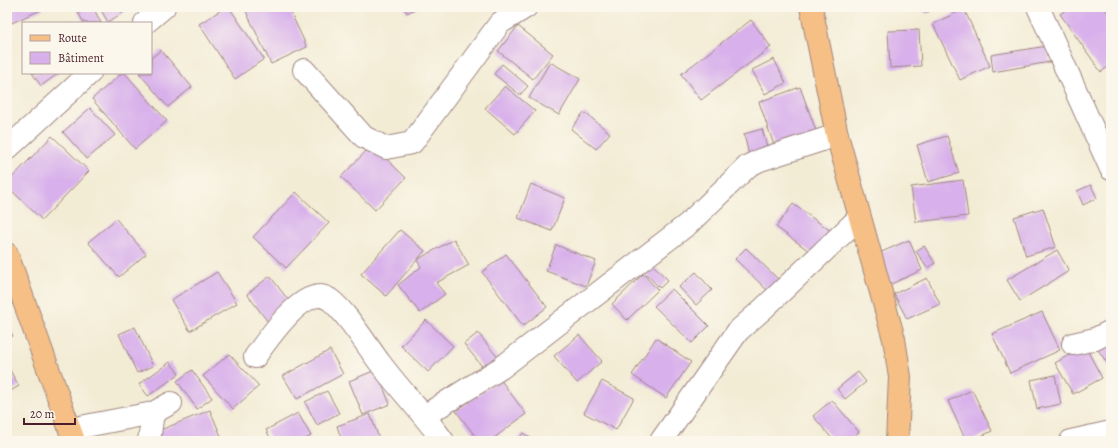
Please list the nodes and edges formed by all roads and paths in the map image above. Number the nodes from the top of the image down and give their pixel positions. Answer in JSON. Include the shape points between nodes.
{"nodes":[{"id":1,"x":164,"y":7,"type":"edge"},
{"id":2,"x":526,"y":7,"type":"edge"},
{"id":3,"x":811,"y":7,"type":"edge"},
{"id":4,"x":1038,"y":7,"type":"edge"},
{"id":5,"x":146,"y":22,"type":"edge"},
{"id":6,"x":304,"y":70,"type":"dead end"},
{"id":7,"x":89,"y":74,"type":"edge"},
{"id":8,"x":837,"y":135,"type":"junction"},
{"id":9,"x":7,"y":148,"type":"edge"},
{"id":10,"x":1111,"y":169,"type":"edge"},
{"id":11,"x":859,"y":218,"type":"junction"},
{"id":12,"x":7,"y":254,"type":"edge"},
{"id":13,"x":1111,"y":331,"type":"edge"},
{"id":14,"x":1073,"y":344,"type":"dead end"},
{"id":15,"x":255,"y":357,"type":"dead end"},
{"id":16,"x":424,"y":416,"type":"junction"},
{"id":17,"x":1111,"y":432,"type":"edge"},
{"id":18,"x":72,"y":435,"type":"edge"},
{"id":19,"x":149,"y":441,"type":"edge"},
{"id":20,"x":443,"y":441,"type":"edge"},
{"id":21,"x":661,"y":441,"type":"edge"},
{"id":22,"x":897,"y":441,"type":"edge"},
{"id":23,"x":1071,"y":441,"type":"edge"}],
"edges":[{"from":1,"to":5,"type":"street"},
{"from":2,"to":6,"type":"street","via":[[500,23],[412,143],[386,148],[364,137]]},
{"from":3,"to":8,"type":"main road"},
{"from":4,"to":10,"type":"street"},
{"from":7,"to":9,"type":"street"},
{"from":8,"to":11,"type":"main road"},
{"from":8,"to":16,"type":"street","via":[[748,166],[688,224],[501,368]]},
{"from":11,"to":21,"type":"street","via":[[738,331]]},
{"from":11,"to":22,"type":"main road","via":[[899,364]]},
{"from":12,"to":18,"type":"main road"},
{"from":13,"to":14,"type":"street","via":[[1095,340]]},
{"from":15,"to":16,"type":"street","via":[[293,310],[312,298],[321,296],[328,299],[348,320],[380,364]]},
{"from":16,"to":20,"type":"street"},
{"from":17,"to":23,"type":"street"},
{"from":18,"to":19,"type":"street","via":[[162,408]]}]}
